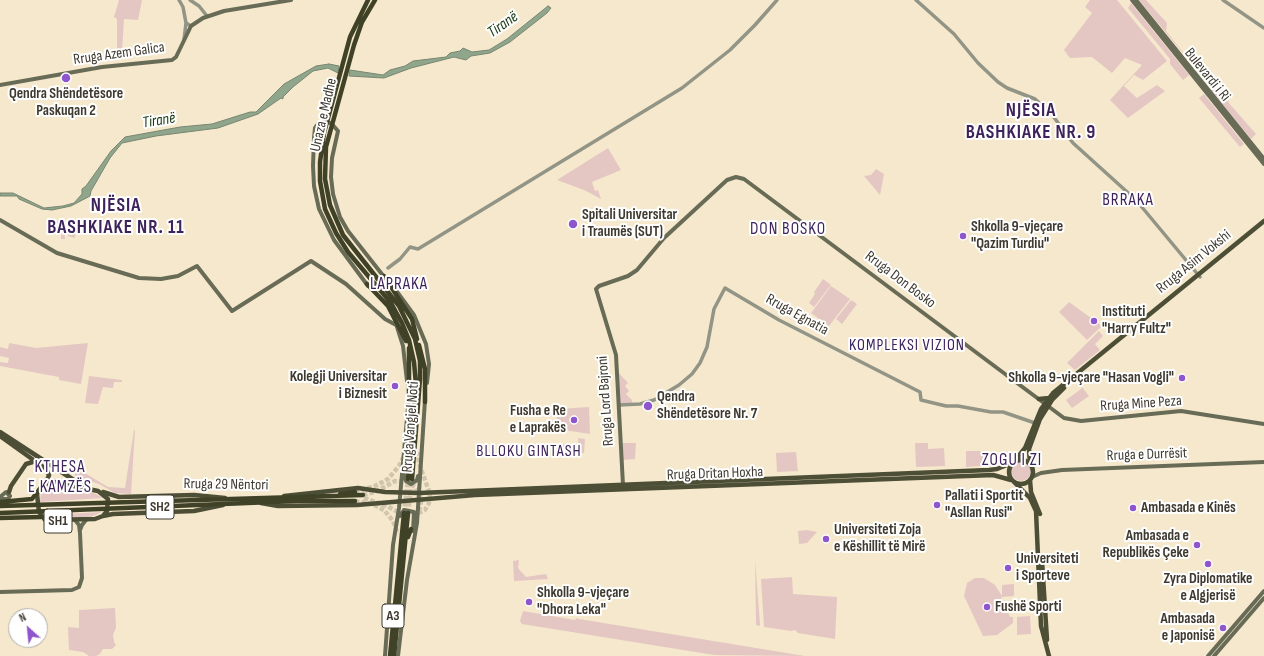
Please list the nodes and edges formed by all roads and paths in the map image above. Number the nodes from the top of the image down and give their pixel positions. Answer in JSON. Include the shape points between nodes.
{"nodes":[{"id":1,"x":179,"y":0,"type":"edge"},
{"id":2,"x":190,"y":0,"type":"edge"},
{"id":3,"x":291,"y":0,"type":"edge"},
{"id":4,"x":368,"y":0,"type":"edge"},
{"id":5,"x":375,"y":0,"type":"edge"},
{"id":6,"x":777,"y":0,"type":"edge"},
{"id":7,"x":916,"y":0,"type":"edge"},
{"id":8,"x":1132,"y":0,"type":"edge"},
{"id":9,"x":1136,"y":0,"type":"edge"},
{"id":10,"x":1223,"y":0,"type":"edge"},
{"id":11,"x":207,"y":15,"type":"junction"},
{"id":12,"x":186,"y":23,"type":"junction"},
{"id":13,"x":192,"y":26,"type":"junction"},
{"id":14,"x":1264,"y":28,"type":"edge"},
{"id":15,"x":184,"y":40,"type":"junction"},
{"id":16,"x":351,"y":45,"type":"junction"},
{"id":17,"x":0,"y":85,"type":"edge"},
{"id":18,"x":328,"y":129,"type":"junction"},
{"id":19,"x":1264,"y":159,"type":"edge"},
{"id":20,"x":1264,"y":164,"type":"edge"},
{"id":21,"x":0,"y":220,"type":"edge"},
{"id":22,"x":1264,"y":221,"type":"edge"},
{"id":23,"x":1264,"y":225,"type":"edge"},
{"id":24,"x":388,"y":268,"type":"dead end"},
{"id":25,"x":1197,"y":275,"type":"junction"},
{"id":26,"x":384,"y":276,"type":"junction"},
{"id":27,"x":367,"y":284,"type":"junction"},
{"id":28,"x":596,"y":289,"type":"joint"},
{"id":29,"x":399,"y":306,"type":"junction"},
{"id":30,"x":389,"y":312,"type":"junction"},
{"id":31,"x":398,"y":315,"type":"junction"},
{"id":32,"x":384,"y":319,"type":"junction"},
{"id":33,"x":396,"y":325,"type":"junction"},
{"id":34,"x":417,"y":339,"type":"junction"},
{"id":35,"x":407,"y":343,"type":"junction"},
{"id":36,"x":419,"y":345,"type":"junction"},
{"id":37,"x":409,"y":348,"type":"junction"},
{"id":38,"x":420,"y":364,"type":"junction"},
{"id":39,"x":416,"y":386,"type":"junction"},
{"id":40,"x":1049,"y":398,"type":"junction"},
{"id":41,"x":1039,"y":399,"type":"junction"},
{"id":42,"x":409,"y":402,"type":"junction"},
{"id":43,"x":425,"y":402,"type":"junction"},
{"id":44,"x":619,"y":405,"type":"junction"},
{"id":45,"x":1046,"y":405,"type":"junction"},
{"id":46,"x":1035,"y":423,"type":"junction"},
{"id":47,"x":414,"y":424,"type":"junction"},
{"id":48,"x":1264,"y":424,"type":"edge"},
{"id":49,"x":0,"y":432,"type":"edge"},
{"id":50,"x":417,"y":432,"type":"junction"},
{"id":51,"x":0,"y":436,"type":"edge"},
{"id":52,"x":405,"y":444,"type":"junction"},
{"id":53,"x":407,"y":450,"type":"tunnel mouth"},
{"id":54,"x":418,"y":452,"type":"tunnel mouth"},
{"id":55,"x":420,"y":461,"type":"junction"},
{"id":56,"x":36,"y":462,"type":"junction"},
{"id":57,"x":1264,"y":462,"type":"edge"},
{"id":58,"x":1013,"y":463,"type":"junction"},
{"id":59,"x":1030,"y":464,"type":"junction"},
{"id":60,"x":1031,"y":478,"type":"junction"},
{"id":61,"x":1013,"y":481,"type":"junction"},
{"id":62,"x":43,"y":485,"type":"junction"},
{"id":63,"x":623,"y":487,"type":"junction"},
{"id":64,"x":91,"y":489,"type":"junction"},
{"id":65,"x":98,"y":490,"type":"junction"},
{"id":66,"x":355,"y":492,"type":"tunnel mouth"},
{"id":67,"x":400,"y":492,"type":"junction"},
{"id":68,"x":419,"y":492,"type":"junction"},
{"id":69,"x":9,"y":494,"type":"junction"},
{"id":70,"x":293,"y":497,"type":"junction"},
{"id":71,"x":2,"y":498,"type":"edge"},
{"id":72,"x":275,"y":498,"type":"junction"},
{"id":73,"x":419,"y":500,"type":"junction"},
{"id":74,"x":20,"y":501,"type":"junction"},
{"id":75,"x":229,"y":501,"type":"junction"},
{"id":76,"x":311,"y":501,"type":"junction"},
{"id":77,"x":355,"y":501,"type":"tunnel mouth"},
{"id":78,"x":400,"y":501,"type":"junction"},
{"id":79,"x":260,"y":503,"type":"junction"},
{"id":80,"x":0,"y":506,"type":"edge"},
{"id":81,"x":0,"y":513,"type":"edge"},
{"id":82,"x":41,"y":517,"type":"junction"},
{"id":83,"x":0,"y":518,"type":"edge"},
{"id":84,"x":100,"y":518,"type":"junction"},
{"id":85,"x":75,"y":520,"type":"junction"},
{"id":86,"x":86,"y":520,"type":"junction"},
{"id":87,"x":411,"y":529,"type":"dead end"},
{"id":88,"x":80,"y":532,"type":"junction"},
{"id":89,"x":396,"y":535,"type":"junction"},
{"id":90,"x":405,"y":542,"type":"junction"},
{"id":91,"x":413,"y":542,"type":"junction"},
{"id":92,"x":397,"y":576,"type":"junction"},
{"id":93,"x":1264,"y":591,"type":"edge"},
{"id":94,"x":0,"y":592,"type":"edge"},
{"id":95,"x":1264,"y":598,"type":"edge"},
{"id":96,"x":1226,"y":639,"type":"junction"},
{"id":97,"x":1222,"y":643,"type":"junction"},
{"id":98,"x":385,"y":656,"type":"edge"},
{"id":99,"x":390,"y":656,"type":"edge"},
{"id":100,"x":394,"y":656,"type":"edge"},
{"id":101,"x":398,"y":656,"type":"edge"},
{"id":102,"x":1049,"y":656,"type":"edge"},
{"id":103,"x":1052,"y":656,"type":"edge"},
{"id":104,"x":1208,"y":656,"type":"edge"},
{"id":105,"x":1214,"y":656,"type":"edge"}],
"edges":[{"from":1,"to":12,"type":"street"},
{"from":2,"to":11,"type":"street"},
{"from":3,"to":11,"type":"main road","name":"Rruga Azem Galica"},
{"from":4,"to":16,"type":"highway","name":"Unaza e Madhe","via":[[358,18]]},
{"from":5,"to":16,"type":"highway","name":"Unaza e Madhe"},
{"from":6,"to":24,"type":"street","via":[[730,50],[682,88],[418,249],[410,247],[400,260]]},
{"from":7,"to":25,"type":"street","via":[[954,34],[998,82],[1035,99],[1050,112],[1073,143],[1136,200]]},
{"from":8,"to":20,"type":"main road","name":"Bulevardi i Ri"},
{"from":9,"to":19,"type":"main road","name":"Bulevardi i Ri"},
{"from":10,"to":14,"type":"street"},
{"from":11,"to":13,"type":"main road","name":"Rruga Azem Galica"},
{"from":12,"to":13,"type":"street"},
{"from":12,"to":15,"type":"street"},
{"from":13,"to":15,"type":"main road","name":"Rruga Azem Galica"},
{"from":15,"to":17,"type":"main road","name":"Rruga Azem Galica","via":[[176,57],[168,61],[102,67]]},
{"from":16,"to":18,"type":"highway","name":"Unaza e Madhe"},
{"from":18,"to":29,"type":"highway","name":"Unaza e Madhe","via":[[325,179],[336,221],[352,249]]},
{"from":18,"to":31,"type":"highway","name":"Unaza e Madhe","via":[[321,150],[320,177],[328,217],[348,252]]},
{"from":21,"to":32,"type":"main road","via":[[57,253],[138,278],[161,279],[178,276],[197,266],[232,311],[311,261],[346,284]]},
{"from":22,"to":25,"type":"main road","name":"Rruga Asim Vokshi"},
{"from":23,"to":25,"type":"main road","name":"Rruga Asim Vokshi"},
{"from":25,"to":40,"type":"main road","name":"Rruga Asim Vokshi"},
{"from":25,"to":45,"type":"main road","name":"Rruga Asim Vokshi"},
{"from":26,"to":27,"type":"main road","name":"Rruga Vangjel Noti","via":[[340,217],[331,178],[338,131],[331,123],[318,124],[315,129],[313,166],[319,209],[334,240]]},
{"from":26,"to":34,"type":"highway","via":[[412,320]]},
{"from":26,"to":43,"type":"main road","name":"Rruga Vangjel Noti","via":[[409,307],[426,344],[429,364]]},
{"from":27,"to":30,"type":"main road","name":"Rruga Vangjel Noti"},
{"from":27,"to":35,"type":"highway","via":[[388,306]]},
{"from":28,"to":41,"type":"main road","name":"Rruga Don Bosko","via":[[637,270],[678,225],[727,180],[736,177],[744,179]]},
{"from":28,"to":44,"type":"main road","name":"Rruga Lord Bajroni","via":[[616,352]]},
{"from":29,"to":34,"type":"highway","via":[[407,316]]},
{"from":29,"to":38,"type":"highway","name":"Unaza e Madhe","via":[[413,333]]},
{"from":30,"to":32,"type":"main road","via":[[389,316]]},
{"from":30,"to":33,"type":"main road","name":"Rruga Vangjel Noti"},
{"from":31,"to":35,"type":"highway"},
{"from":31,"to":39,"type":"highway","name":"Unaza e Madhe","via":[[412,351]]},
{"from":32,"to":33,"type":"main road"},
{"from":33,"to":42,"type":"main road","name":"Rruga Vangjel Noti","via":[[403,346]]},
{"from":34,"to":36,"type":"highway"},
{"from":35,"to":37,"type":"highway"},
{"from":36,"to":38,"type":"highway"},
{"from":36,"to":43,"type":"highway","via":[[426,368]]},
{"from":37,"to":39,"type":"highway"},
{"from":37,"to":42,"type":"highway"},
{"from":38,"to":50,"type":"highway","name":"Unaza e Madhe"},
{"from":39,"to":47,"type":"highway","name":"Unaza e Madhe"},
{"from":40,"to":41,"type":"main road"},
{"from":40,"to":45,"type":"main road","name":"Rruga Asim Vokshi"},
{"from":41,"to":45,"type":"main road","name":"Rruga Don Bosko"},
{"from":42,"to":52,"type":"main road","name":"Rruga Vangjel Noti"},
{"from":43,"to":55,"type":"main road","name":"Rruga Vangjel Noti"},
{"from":44,"to":46,"type":"street","name":"Rruga Egnatia","via":[[654,400],[692,374],[700,363],[710,337],[714,309],[725,288],[781,321],[920,392],[921,400],[946,406],[1004,412]]},
{"from":44,"to":63,"type":"main road","name":"Rruga Lord Bajroni"},
{"from":45,"to":46,"type":"main road","name":"Rruga Asim Vokshi"},
{"from":45,"to":48,"type":"main road","name":"Rruga Mine Peza","via":[[1064,418],[1075,421],[1181,411]]},
{"from":45,"to":59,"type":"main road","name":"Rruga Asim Vokshi","via":[[1031,443]]},
{"from":46,"to":58,"type":"main road","name":"Rruga Asim Vokshi","via":[[1025,448]]},
{"from":47,"to":50,"type":"highway","name":"Unaza e Madhe","via":[[410,479]]},
{"from":47,"to":53,"type":"highway"},
{"from":49,"to":64,"type":"main road","via":[[72,480]]},
{"from":50,"to":54,"type":"highway"},
{"from":51,"to":56,"type":"main road","number":"SH1"},
{"from":52,"to":55,"type":"main road","via":[[404,476],[407,482],[411,484],[417,480]]},
{"from":52,"to":67,"type":"main road"},
{"from":55,"to":68,"type":"main road","name":"Rruga Vangjel Noti"},
{"from":56,"to":62,"type":"main road","number":"SH1","via":[[48,472],[48,480]]},
{"from":56,"to":69,"type":"main road","via":[[26,464],[11,486]]},
{"from":57,"to":60,"type":"main road","name":"Rruga e Durrësit","via":[[1062,470],[1041,473]]},
{"from":58,"to":59,"type":"main road","via":[[1022,459]]},
{"from":58,"to":61,"type":"main road","via":[[1008,472]]},
{"from":58,"to":63,"type":"main road","name":"Rruga Dritan Hoxha","via":[[989,470]]},
{"from":59,"to":60,"type":"main road","via":[[1033,469]]},
{"from":60,"to":61,"type":"main road","via":[[1023,484]]},
{"from":60,"to":103,"type":"main road","via":[[1031,492],[1040,514],[1044,626]]},
{"from":61,"to":63,"type":"main road","name":"Rruga Dritan Hoxha","via":[[993,475]]},
{"from":61,"to":102,"type":"main road","via":[[1030,498],[1036,511],[1041,626]]},
{"from":62,"to":64,"type":"main road","via":[[54,482]]},
{"from":62,"to":74,"type":"highway","via":[[32,499]]},
{"from":62,"to":82,"type":"main road","number":"SH1","via":[[37,497]]},
{"from":63,"to":68,"type":"main road","name":"Rruga Dritan Hoxha"},
{"from":63,"to":73,"type":"main road","name":"Rruga Dritan Hoxha"},
{"from":64,"to":65,"type":"main road","name":"Rruga 29 Nëntori"},
{"from":65,"to":75,"type":"main road","name":"Rruga 29 Nëntori","via":[[119,497],[200,495]]},
{"from":65,"to":84,"type":"main road","via":[[108,501],[107,511]]},
{"from":66,"to":70,"type":"highway"},
{"from":67,"to":68,"type":"main road","name":"Rruga 29 Nëntori"},
{"from":67,"to":72,"type":"main road","name":"Rruga 29 Nëntori","via":[[358,488]]},
{"from":67,"to":78,"type":"main road"},
{"from":68,"to":73,"type":"main road","name":"Rruga Vangjel Noti"},
{"from":69,"to":71,"type":"main road","via":[[5,492]]},
{"from":69,"to":74,"type":"main road"},
{"from":70,"to":72,"type":"highway","number":"SH2"},
{"from":70,"to":76,"type":"highway","number":"SH2","via":[[364,497]]},
{"from":71,"to":74,"type":"highway"},
{"from":72,"to":75,"type":"highway","name":"Rruga 29 Nëntori","number":"SH2"},
{"from":73,"to":78,"type":"main road","name":"Rruga 29 Nëntori"},
{"from":73,"to":91,"type":"main road","name":"Rruga Vangjel Noti"},
{"from":75,"to":79,"type":"highway","name":"Rruga 29 Nëntori","number":"SH2"},
{"from":75,"to":80,"type":"highway","number":"SH2"},
{"from":75,"to":81,"type":"highway","number":"SH2"},
{"from":75,"to":84,"type":"main road","name":"Rruga 29 Nëntori","via":[[194,510],[110,514]]},
{"from":76,"to":77,"type":"highway","number":"SH2"},
{"from":76,"to":79,"type":"highway","number":"SH2"},
{"from":78,"to":79,"type":"main road","name":"Rruga 29 Nëntori","via":[[357,505],[278,506]]},
{"from":78,"to":89,"type":"main road"},
{"from":82,"to":83,"type":"highway"},
{"from":82,"to":85,"type":"main road","number":"SH1","via":[[53,521]]},
{"from":84,"to":86,"type":"main road","number":"SH1"},
{"from":85,"to":86,"type":"main road","number":"SH1"},
{"from":85,"to":88,"type":"main road"},
{"from":86,"to":88,"type":"main road"},
{"from":87,"to":90,"type":"highway"},
{"from":88,"to":94,"type":"main road","via":[[82,583],[78,589]]},
{"from":89,"to":91,"type":"main road","via":[[400,513],[404,510],[412,511]]},
{"from":89,"to":92,"type":"highway"},
{"from":89,"to":98,"type":"main road"},
{"from":90,"to":92,"type":"highway","number":"A3","via":[[406,513]]},
{"from":90,"to":100,"type":"highway","number":"A3"},
{"from":91,"to":101,"type":"main road"},
{"from":92,"to":99,"type":"highway","number":"A3"},
{"from":93,"to":96,"type":"main road"},
{"from":95,"to":96,"type":"main road"},
{"from":96,"to":97,"type":"main road"},
{"from":97,"to":104,"type":"main road"},
{"from":97,"to":105,"type":"main road"}]}
